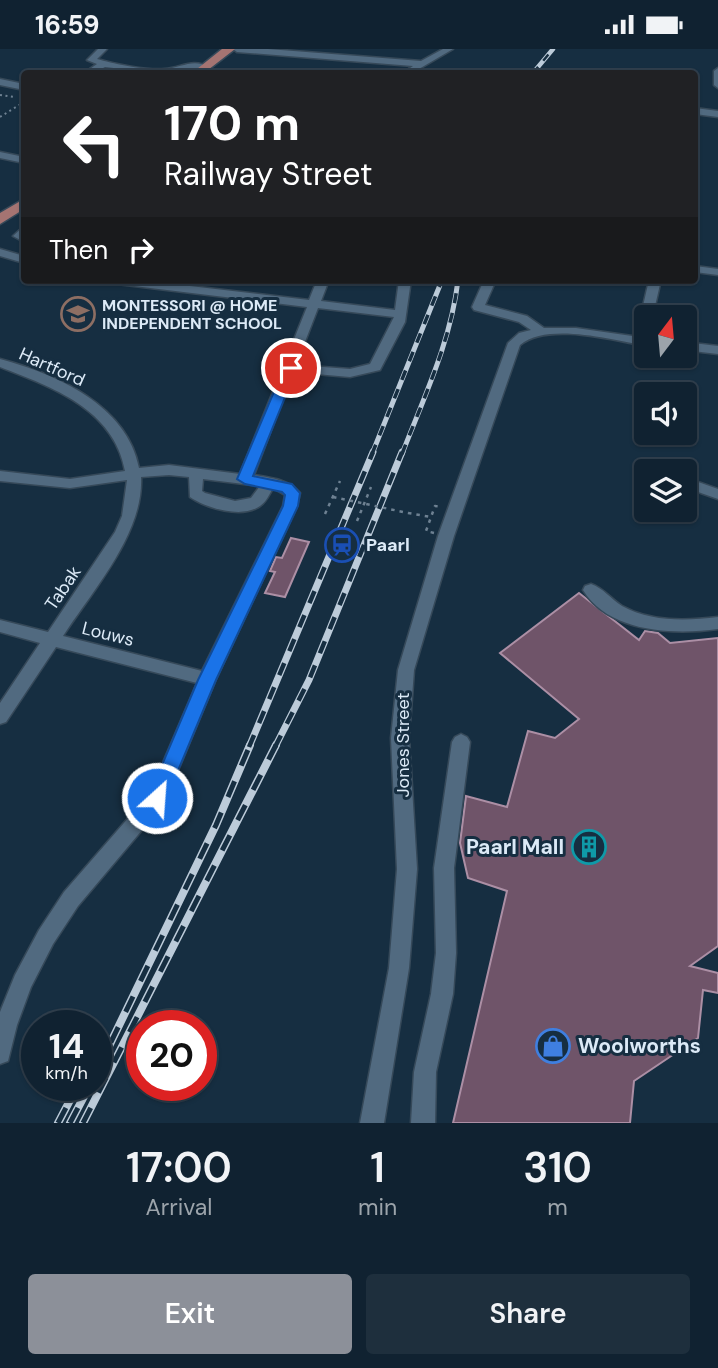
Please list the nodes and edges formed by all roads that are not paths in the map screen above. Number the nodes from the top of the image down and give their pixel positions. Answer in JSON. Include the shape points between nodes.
{"nodes":[{"id":1,"x":103,"y":49,"type":"edge"},
{"id":2,"x":229,"y":49,"type":"edge"},
{"id":3,"x":237,"y":49,"type":"edge"},
{"id":4,"x":449,"y":49,"type":"edge"},
{"id":5,"x":294,"y":51,"type":"edge"},
{"id":6,"x":108,"y":64,"type":"junction"},
{"id":7,"x":423,"y":64,"type":"junction"},
{"id":8,"x":95,"y":70,"type":"edge"},
{"id":9,"x":108,"y":70,"type":"edge"},
{"id":10,"x":140,"y":70,"type":"joint"},
{"id":11,"x":171,"y":70,"type":"edge"},
{"id":12,"x":201,"y":70,"type":"edge"},
{"id":13,"x":412,"y":70,"type":"edge"},
{"id":14,"x":718,"y":71,"type":"edge"},
{"id":15,"x":0,"y":82,"type":"edge"},
{"id":16,"x":718,"y":85,"type":"edge"},
{"id":17,"x":21,"y":87,"type":"edge"},
{"id":18,"x":21,"y":89,"type":"edge"},
{"id":19,"x":0,"y":94,"type":"edge"},
{"id":20,"x":698,"y":111,"type":"edge"},
{"id":21,"x":718,"y":114,"type":"edge"},
{"id":22,"x":0,"y":155,"type":"edge"},
{"id":23,"x":21,"y":159,"type":"edge"},
{"id":24,"x":21,"y":205,"type":"edge"},
{"id":25,"x":0,"y":220,"type":"edge"},
{"id":26,"x":0,"y":252,"type":"edge"},
{"id":27,"x":21,"y":256,"type":"edge"},
{"id":28,"x":698,"y":269,"type":"edge"},
{"id":29,"x":718,"y":272,"type":"edge"},
{"id":30,"x":143,"y":284,"type":"edge"},
{"id":31,"x":322,"y":284,"type":"edge"},
{"id":32,"x":404,"y":284,"type":"edge"},
{"id":33,"x":488,"y":284,"type":"edge"},
{"id":34,"x":654,"y":284,"type":"edge"},
{"id":35,"x":314,"y":304,"type":"junction"},
{"id":36,"x":649,"y":305,"type":"edge"},
{"id":37,"x":400,"y":314,"type":"junction"},
{"id":38,"x":547,"y":330,"type":"junction"},
{"id":39,"x":634,"y":340,"type":"edge"},
{"id":40,"x":697,"y":348,"type":"edge"},
{"id":41,"x":718,"y":350,"type":"edge"},
{"id":42,"x":0,"y":363,"type":"edge"},
{"id":43,"x":291,"y":368,"type":"junction"},
{"id":44,"x":133,"y":473,"type":"junction"},
{"id":45,"x":196,"y":473,"type":"junction"},
{"id":46,"x":0,"y":476,"type":"edge"},
{"id":47,"x":245,"y":479,"type":"junction"},
{"id":48,"x":269,"y":482,"type":"junction"},
{"id":49,"x":697,"y":487,"type":"edge"},
{"id":50,"x":718,"y":494,"type":"edge"},
{"id":51,"x":591,"y":590,"type":"dead end"},
{"id":52,"x":718,"y":623,"type":"edge"},
{"id":53,"x":0,"y":626,"type":"edge"},
{"id":54,"x":52,"y":640,"type":"junction"},
{"id":55,"x":207,"y":680,"type":"junction"},
{"id":56,"x":0,"y":717,"type":"edge"},
{"id":57,"x":461,"y":742,"type":"dead end"},
{"id":58,"x":0,"y":1053,"type":"edge"},
{"id":59,"x":372,"y":1123,"type":"edge"},
{"id":60,"x":423,"y":1123,"type":"edge"}],
"edges":[{"from":1,"to":6,"type":"street","via":[[91,60]]},
{"from":2,"to":12,"type":"main road"},
{"from":3,"to":5,"type":"street"},
{"from":4,"to":7,"type":"street"},
{"from":5,"to":7,"type":"street"},
{"from":6,"to":8,"type":"street"},
{"from":6,"to":10,"type":"street"},
{"from":7,"to":13,"type":"street"},
{"from":9,"to":10,"type":"street"},
{"from":11,"to":12,"type":"street","via":[[187,65]]},
{"from":14,"to":16,"type":"street"},
{"from":15,"to":17,"type":"street"},
{"from":18,"to":19,"type":"street"},
{"from":20,"to":21,"type":"street"},
{"from":22,"to":23,"type":"street"},
{"from":24,"to":25,"type":"main road"},
{"from":26,"to":27,"type":"street"},
{"from":28,"to":29,"type":"street"},
{"from":30,"to":35,"type":"street"},
{"from":31,"to":35,"type":"street"},
{"from":32,"to":37,"type":"street"},
{"from":33,"to":38,"type":"street","via":[[478,307]]},
{"from":34,"to":36,"type":"street"},
{"from":35,"to":37,"type":"street"},
{"from":35,"to":43,"type":"street"},
{"from":37,"to":43,"type":"street","via":[[381,361],[370,370],[350,373]]},
{"from":38,"to":39,"type":"street"},
{"from":38,"to":59,"type":"street","name":"Jones Street","via":[[521,336],[514,344],[446,535],[406,670],[400,738],[406,881],[399,968]]},
{"from":40,"to":41,"type":"street"},
{"from":42,"to":44,"type":"street","name":"Hartford","via":[[66,391],[96,410],[120,439]]},
{"from":43,"to":47,"type":"street"},
{"from":44,"to":45,"type":"street"},
{"from":44,"to":46,"type":"street","via":[[77,483]]},
{"from":44,"to":54,"type":"street","name":"Tabak","via":[[136,494],[128,523]]},
{"from":45,"to":47,"type":"street"},
{"from":45,"to":48,"type":"street","via":[[195,493],[216,503],[250,506]]},
{"from":47,"to":48,"type":"street"},
{"from":48,"to":55,"type":"street","via":[[290,490],[290,506]]},
{"from":49,"to":50,"type":"street"},
{"from":51,"to":52,"type":"street","via":[[610,608],[636,619],[682,625]]},
{"from":53,"to":54,"type":"street","name":"Louws"},
{"from":54,"to":55,"type":"street","name":"Louws"},
{"from":54,"to":56,"type":"street","name":"Tabak"},
{"from":55,"to":58,"type":"street","via":[[157,798],[71,899],[46,937],[22,982]]},
{"from":57,"to":60,"type":"street","via":[[444,868],[444,967],[425,1072]]}]}
